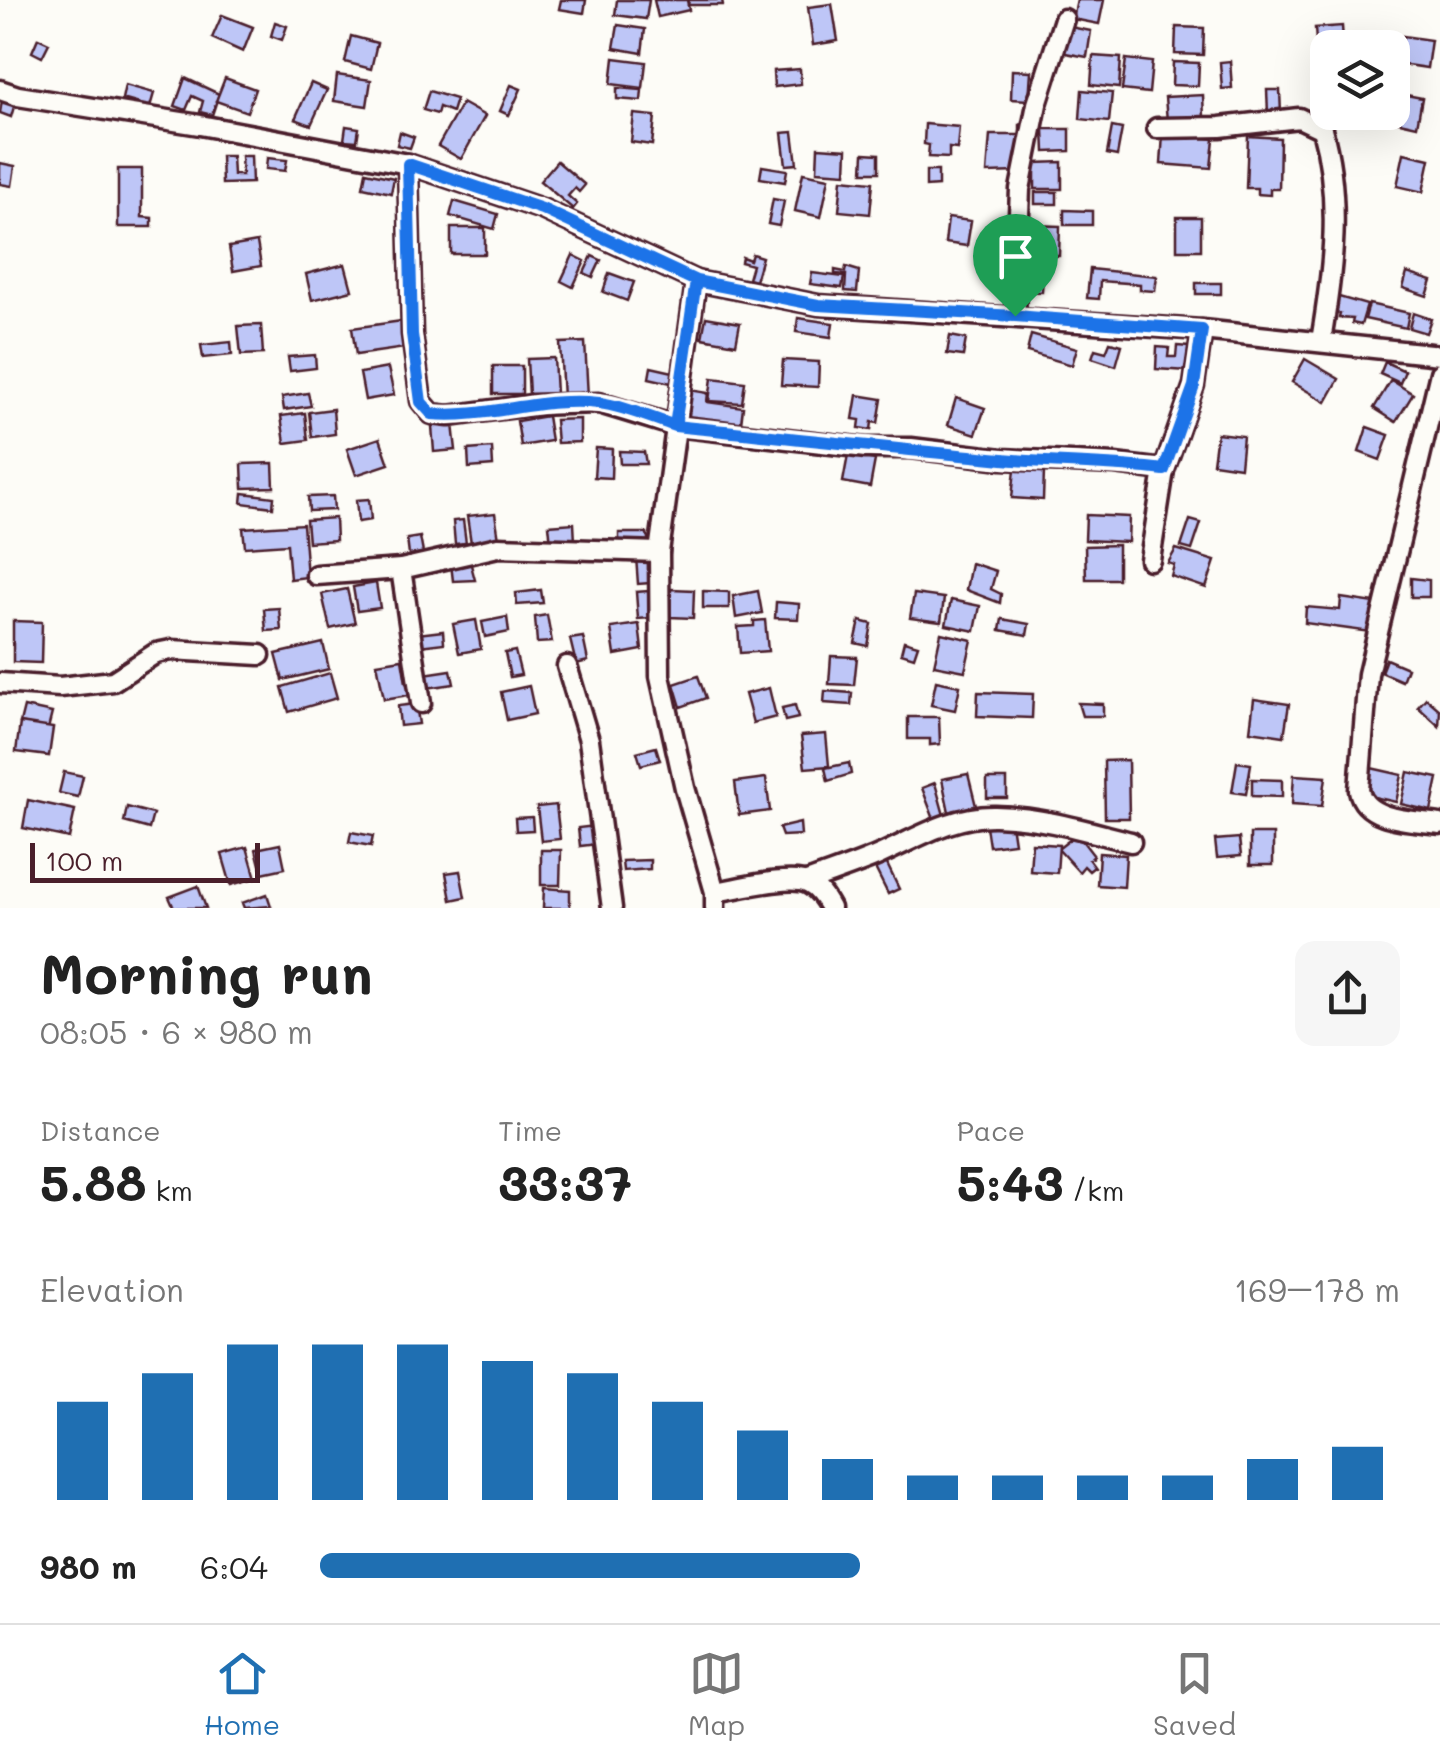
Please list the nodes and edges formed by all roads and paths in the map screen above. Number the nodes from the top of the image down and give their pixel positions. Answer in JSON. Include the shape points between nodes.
{"nodes":[{"id":1,"x":1064,"y":18,"type":"dead end"},
{"id":2,"x":0,"y":90,"type":"edge"},
{"id":3,"x":1156,"y":128,"type":"dead end"},
{"id":4,"x":408,"y":164,"type":"junction"},
{"id":5,"x":696,"y":281,"type":"junction"},
{"id":6,"x":1015,"y":316,"type":"junction"},
{"id":7,"x":1202,"y":330,"type":"junction"},
{"id":8,"x":1320,"y":340,"type":"junction"},
{"id":9,"x":1440,"y":355,"type":"edge"},
{"id":10,"x":1440,"y":373,"type":"edge"},
{"id":11,"x":675,"y":426,"type":"junction"},
{"id":12,"x":1164,"y":470,"type":"junction"},
{"id":13,"x":660,"y":552,"type":"junction"},
{"id":14,"x":1150,"y":560,"type":"dead end"},
{"id":15,"x":401,"y":569,"type":"junction"},
{"id":16,"x":316,"y":575,"type":"dead end"},
{"id":17,"x":260,"y":655,"type":"dead end"},
{"id":18,"x":567,"y":666,"type":"dead end"},
{"id":19,"x":0,"y":683,"type":"edge"},
{"id":20,"x":421,"y":703,"type":"dead end"},
{"id":21,"x":1440,"y":824,"type":"edge"},
{"id":22,"x":1132,"y":842,"type":"dead end"},
{"id":23,"x":807,"y":882,"type":"junction"},
{"id":24,"x":715,"y":900,"type":"edge"},
{"id":25,"x":612,"y":908,"type":"edge"},
{"id":26,"x":830,"y":908,"type":"edge"}],
"edges":[{"from":1,"to":6,"type":"street","via":[[1020,189]]},
{"from":2,"to":4,"type":"street"},
{"from":3,"to":8,"type":"street","via":[[1299,118],[1322,129],[1334,209],[1332,278]]},
{"from":4,"to":5,"type":"street","via":[[542,209]]},
{"from":4,"to":11,"type":"street","via":[[412,334],[426,409],[449,416],[599,403]]},
{"from":5,"to":6,"type":"street","via":[[818,305]]},
{"from":5,"to":11,"type":"street"},
{"from":6,"to":7,"type":"street"},
{"from":7,"to":8,"type":"street"},
{"from":7,"to":12,"type":"street","via":[[1194,386]]},
{"from":8,"to":9,"type":"street"},
{"from":10,"to":21,"type":"street","via":[[1368,674],[1359,790],[1375,813]]},
{"from":11,"to":12,"type":"street"},
{"from":11,"to":13,"type":"street"},
{"from":12,"to":14,"type":"street"},
{"from":13,"to":15,"type":"street","via":[[498,547]]},
{"from":13,"to":24,"type":"street","via":[[660,676]]},
{"from":15,"to":16,"type":"street"},
{"from":15,"to":20,"type":"street"},
{"from":17,"to":19,"type":"street","via":[[170,650],[113,681],[60,688]]},
{"from":18,"to":25,"type":"street","via":[[589,740]]},
{"from":22,"to":23,"type":"street","via":[[1048,821],[993,816],[943,825]]},
{"from":23,"to":24,"type":"street","via":[[790,880]]},
{"from":23,"to":26,"type":"street"}]}
